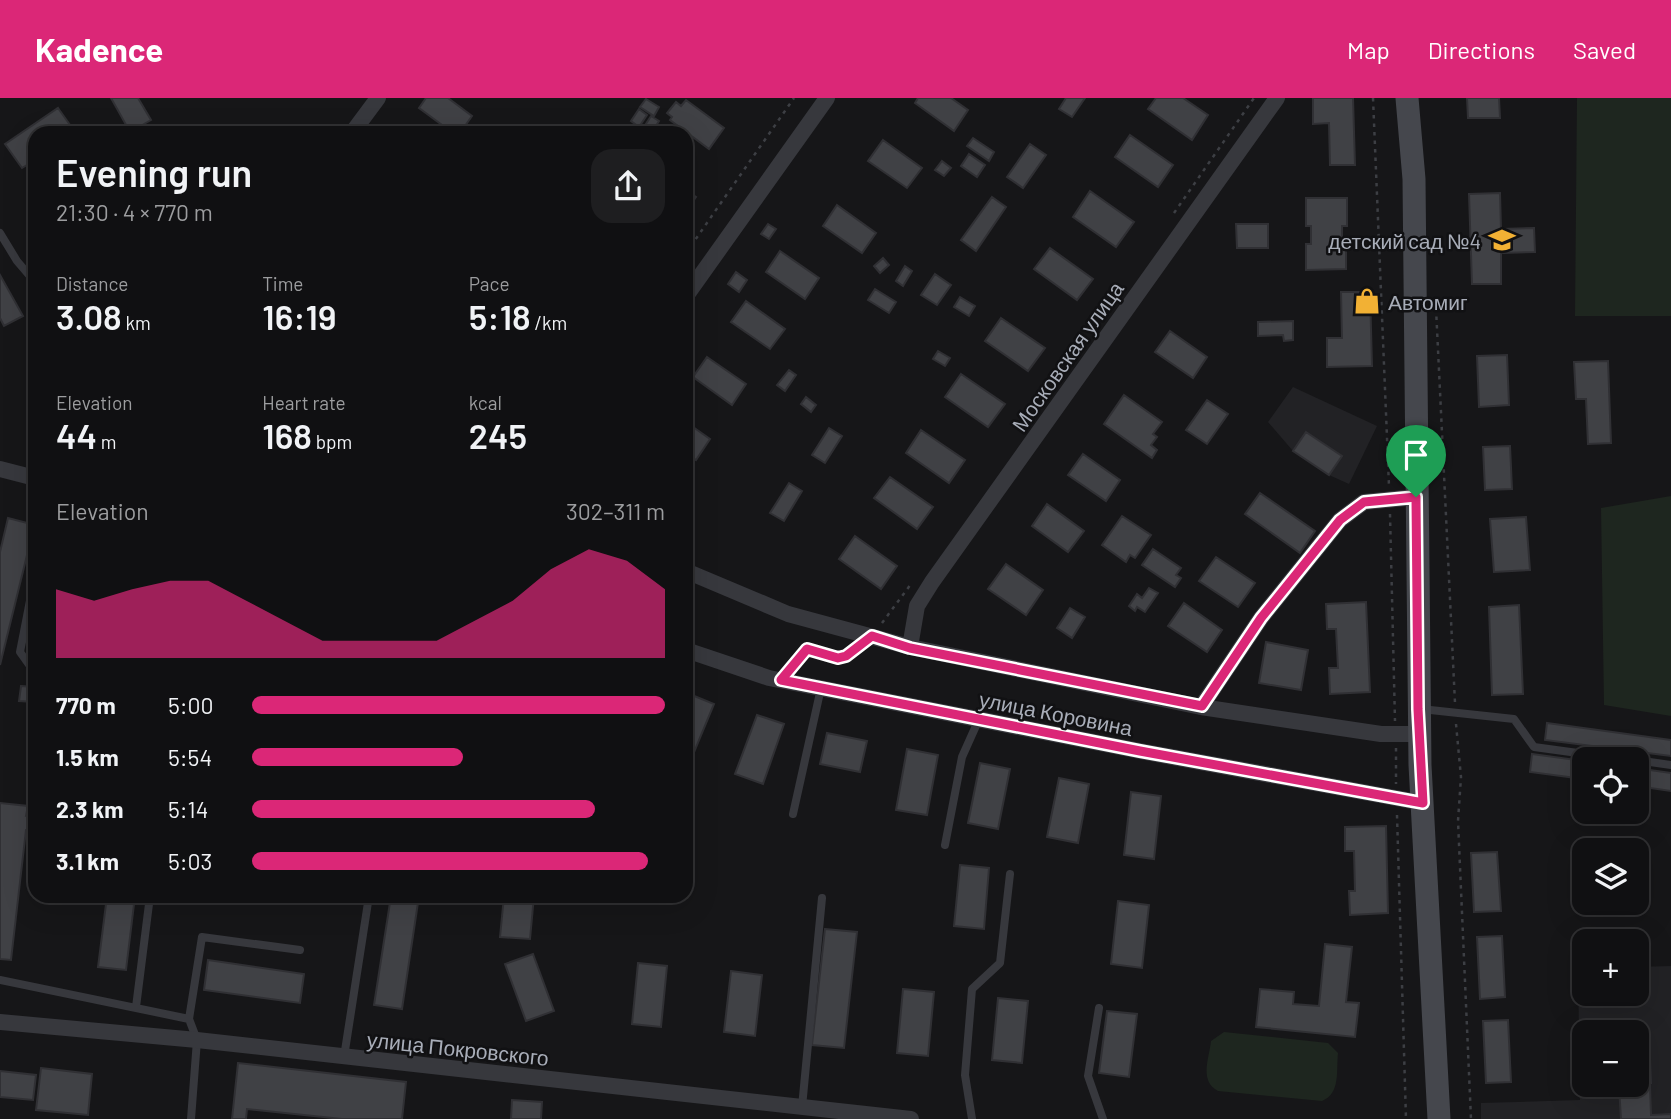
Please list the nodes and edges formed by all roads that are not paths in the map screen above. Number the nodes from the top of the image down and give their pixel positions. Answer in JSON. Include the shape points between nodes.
{"nodes":[{"id":1,"x":378,"y":98,"type":"edge"},
{"id":2,"x":827,"y":98,"type":"edge"},
{"id":3,"x":1277,"y":98,"type":"edge"},
{"id":4,"x":1407,"y":98,"type":"edge"},
{"id":5,"x":357,"y":126,"type":"edge"},
{"id":6,"x":0,"y":233,"type":"edge"},
{"id":7,"x":28,"y":274,"type":"edge"},
{"id":8,"x":693,"y":286,"type":"edge"},
{"id":9,"x":0,"y":469,"type":"edge"},
{"id":10,"x":28,"y":476,"type":"edge"},
{"id":11,"x":1416,"y":497,"type":"junction"},
{"id":12,"x":693,"y":574,"type":"edge"},
{"id":13,"x":28,"y":611,"type":"edge"},
{"id":14,"x":910,"y":648,"type":"junction"},
{"id":15,"x":693,"y":652,"type":"edge"},
{"id":16,"x":28,"y":663,"type":"edge"},
{"id":17,"x":821,"y":688,"type":"junction"},
{"id":18,"x":1202,"y":706,"type":"junction"},
{"id":19,"x":1418,"y":709,"type":"junction"},
{"id":20,"x":979,"y":719,"type":"junction"},
{"id":21,"x":1420,"y":734,"type":"junction"},
{"id":22,"x":1572,"y":752,"type":"edge"},
{"id":23,"x":1649,"y":762,"type":"edge"},
{"id":24,"x":1671,"y":765,"type":"edge"},
{"id":25,"x":1423,"y":803,"type":"junction"},
{"id":26,"x":793,"y":814,"type":"dead end"},
{"id":27,"x":945,"y":845,"type":"dead end"},
{"id":28,"x":1010,"y":874,"type":"dead end"},
{"id":29,"x":822,"y":898,"type":"dead end"},
{"id":30,"x":149,"y":903,"type":"edge"},
{"id":31,"x":368,"y":903,"type":"edge"},
{"id":32,"x":300,"y":950,"type":"dead end"},
{"id":33,"x":0,"y":980,"type":"edge"},
{"id":34,"x":136,"y":1007,"type":"junction"},
{"id":35,"x":1098,"y":1008,"type":"dead end"},
{"id":36,"x":189,"y":1019,"type":"junction"},
{"id":37,"x":0,"y":1022,"type":"edge"},
{"id":38,"x":197,"y":1040,"type":"junction"},
{"id":39,"x":344,"y":1057,"type":"junction"},
{"id":40,"x":802,"y":1107,"type":"junction"},
{"id":41,"x":191,"y":1119,"type":"edge"},
{"id":42,"x":911,"y":1119,"type":"edge"},
{"id":43,"x":972,"y":1119,"type":"edge"},
{"id":44,"x":1103,"y":1119,"type":"edge"},
{"id":45,"x":1439,"y":1119,"type":"edge"}],
"edges":[{"from":1,"to":5,"type":"street"},
{"from":2,"to":8,"type":"street"},
{"from":3,"to":14,"type":"street","name":"Московская улица","via":[[932,582],[917,607]]},
{"from":4,"to":11,"type":"street","via":[[1414,179]]},
{"from":6,"to":7,"type":"lane"},
{"from":9,"to":10,"type":"street"},
{"from":11,"to":18,"type":"street","via":[[1364,502],[1340,520],[1261,618]]},
{"from":11,"to":19,"type":"street"},
{"from":12,"to":14,"type":"street","via":[[788,614]]},
{"from":13,"to":16,"type":"lane","via":[[20,652]]},
{"from":14,"to":18,"type":"street"},
{"from":15,"to":17,"type":"street","name":"улица Коровина"},
{"from":17,"to":20,"type":"street","name":"улица Коровина"},
{"from":17,"to":26,"type":"lane"},
{"from":18,"to":21,"type":"street"},
{"from":19,"to":21,"type":"street"},
{"from":19,"to":22,"type":"lane","via":[[1514,719],[1534,747]]},
{"from":20,"to":25,"type":"street","name":"улица Коровина"},
{"from":20,"to":27,"type":"lane","via":[[962,757]]},
{"from":21,"to":25,"type":"street"},
{"from":23,"to":24,"type":"lane"},
{"from":25,"to":45,"type":"street"},
{"from":28,"to":43,"type":"lane","via":[[1000,963],[972,989],[965,1075]]},
{"from":29,"to":40,"type":"lane"},
{"from":30,"to":34,"type":"lane"},
{"from":31,"to":39,"type":"lane"},
{"from":32,"to":36,"type":"lane","via":[[202,937]]},
{"from":33,"to":34,"type":"lane"},
{"from":34,"to":36,"type":"lane"},
{"from":35,"to":44,"type":"lane","via":[[1088,1076]]},
{"from":36,"to":38,"type":"lane"},
{"from":37,"to":38,"type":"street","name":"улица Покровского"},
{"from":38,"to":39,"type":"street","name":"улица Покровского"},
{"from":38,"to":41,"type":"lane"},
{"from":39,"to":40,"type":"street","name":"улица Покровского"},
{"from":40,"to":42,"type":"street","name":"улица Покровского"}]}
